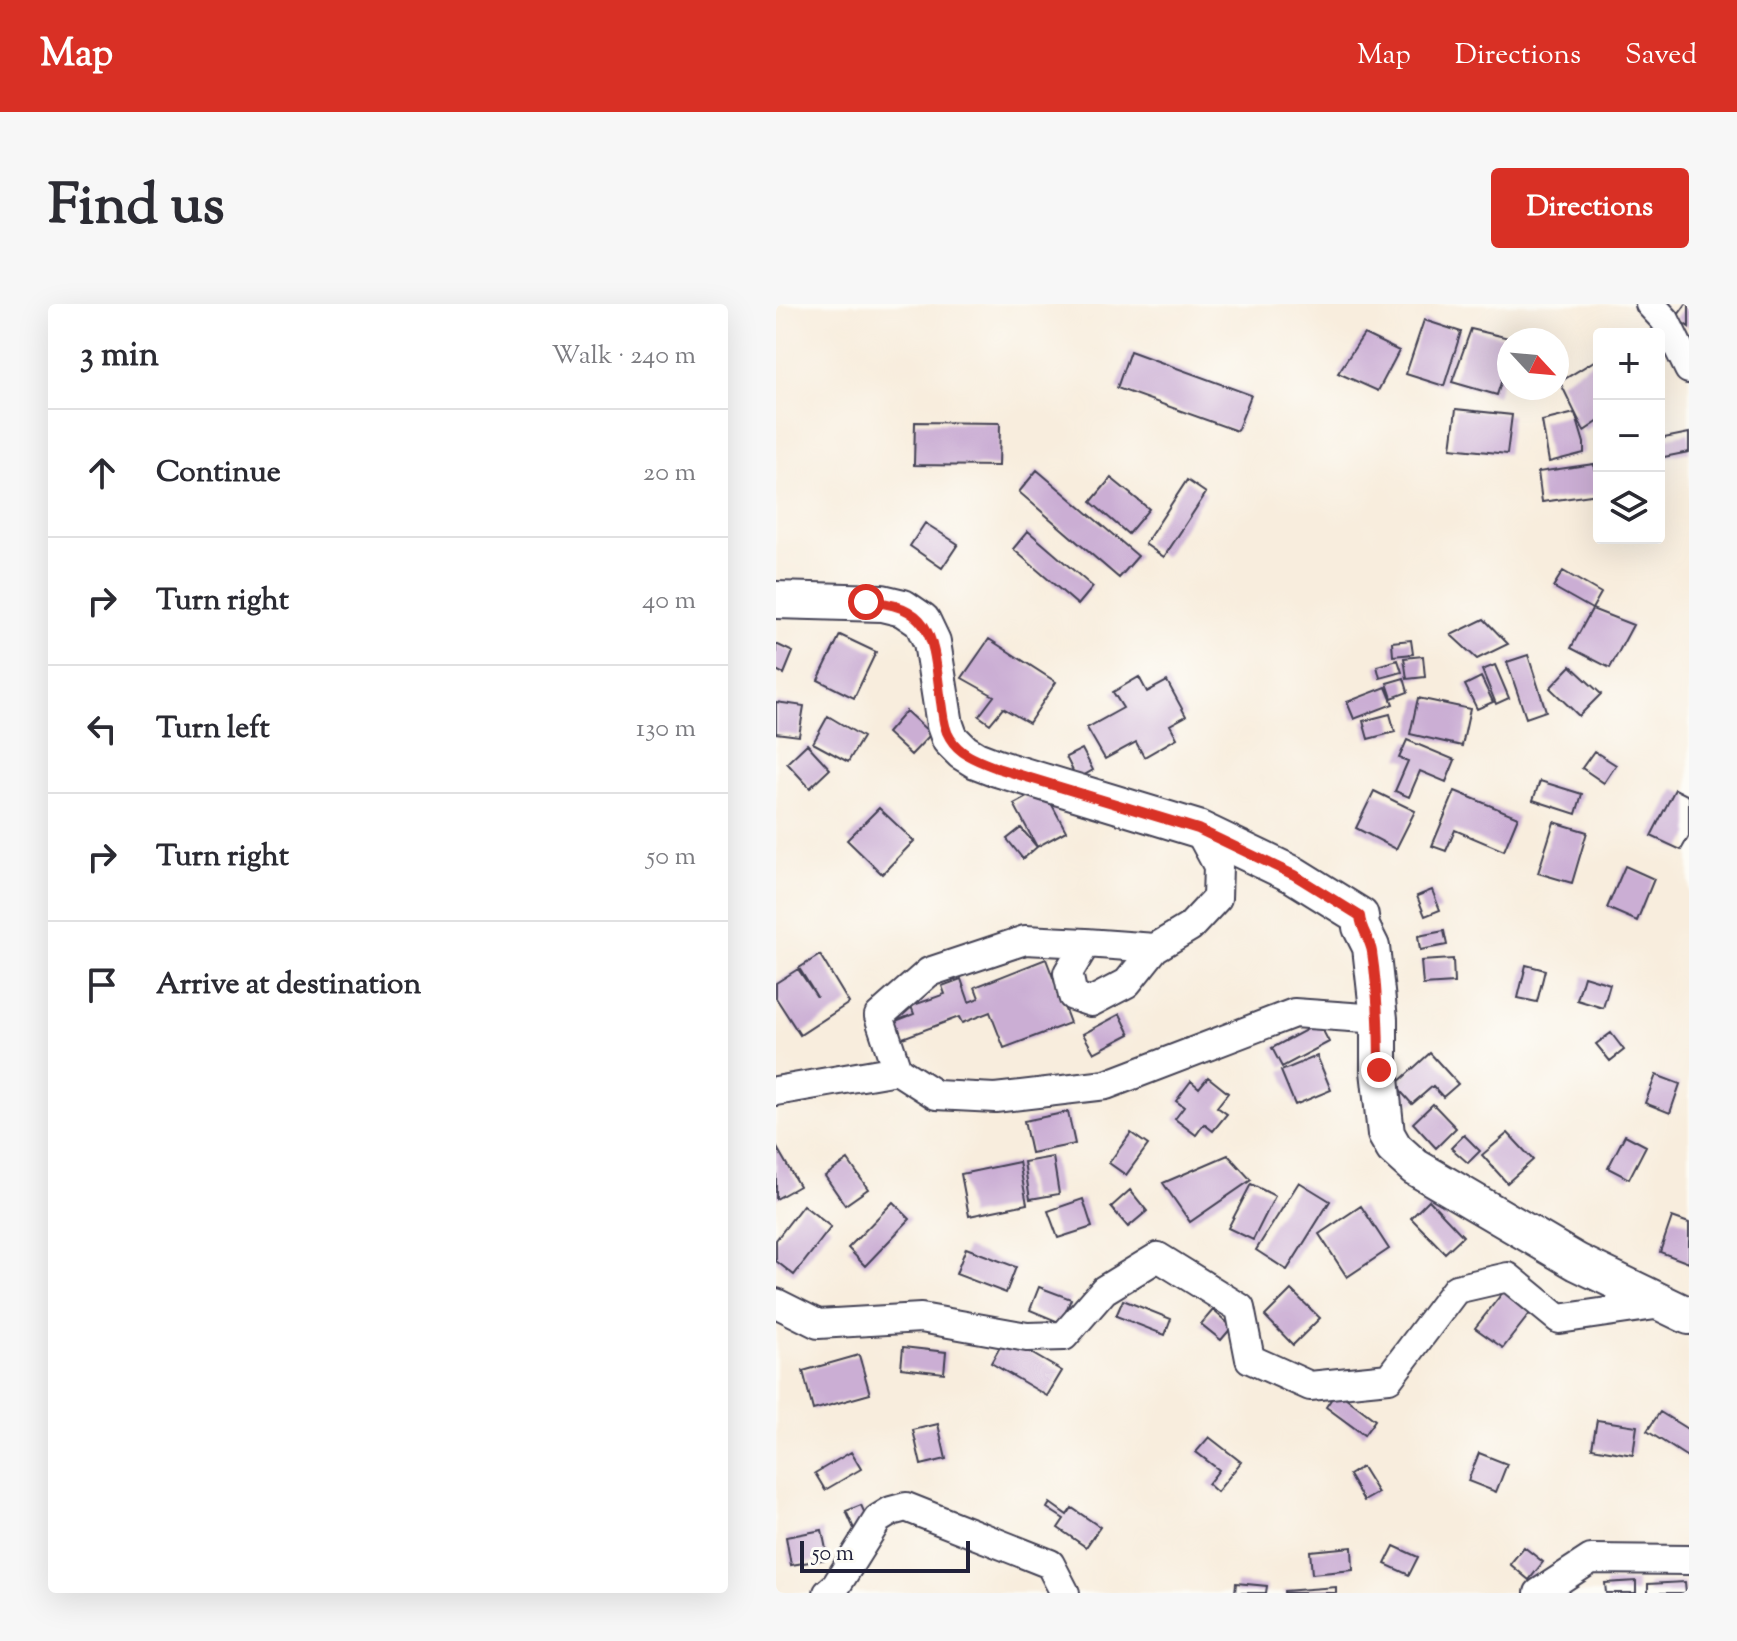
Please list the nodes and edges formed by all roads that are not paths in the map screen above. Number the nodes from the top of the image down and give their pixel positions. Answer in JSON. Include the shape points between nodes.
{"nodes":[{"id":1,"x":1650,"y":304,"type":"edge"},
{"id":2,"x":1689,"y":369,"type":"edge"},
{"id":3,"x":776,"y":600,"type":"edge"},
{"id":4,"x":1198,"y":829,"type":"junction"},
{"id":5,"x":1086,"y":943,"type":"junction"},
{"id":6,"x":1155,"y":948,"type":"junction"},
{"id":7,"x":1379,"y":1019,"type":"junction"},
{"id":8,"x":897,"y":1070,"type":"junction"},
{"id":9,"x":776,"y":1091,"type":"edge"},
{"id":10,"x":776,"y":1303,"type":"edge"},
{"id":11,"x":1675,"y":1310,"type":"edge"},
{"id":12,"x":1689,"y":1560,"type":"edge"},
{"id":13,"x":828,"y":1593,"type":"edge"},
{"id":14,"x":1065,"y":1593,"type":"edge"},
{"id":15,"x":1539,"y":1593,"type":"edge"}],
"edges":[{"from":1,"to":2,"type":"street","via":[[1665,320]]},
{"from":3,"to":4,"type":"main road","via":[[903,608],[922,621],[932,642],[945,725],[963,752],[997,768]]},
{"from":4,"to":6,"type":"street","via":[[1218,866],[1217,898],[1190,927]]},
{"from":4,"to":7,"type":"main road","via":[[1294,875],[1360,916],[1371,947]]},
{"from":5,"to":6,"type":"street"},
{"from":5,"to":6,"type":"street","via":[[1068,973],[1073,996],[1091,1002],[1127,983]]},
{"from":5,"to":8,"type":"street","via":[[1025,940],[929,972],[879,1016]]},
{"from":7,"to":8,"type":"street","via":[[1294,1013],[1106,1085],[995,1098],[936,1095]]},
{"from":7,"to":11,"type":"main road","via":[[1384,1123],[1394,1148],[1415,1167],[1577,1262]]},
{"from":8,"to":9,"type":"street"},
{"from":10,"to":11,"type":"street","via":[[818,1324],[921,1318],[1027,1337],[1064,1336],[1104,1290],[1158,1257],[1240,1308],[1250,1359],[1310,1386],[1389,1378],[1456,1289],[1508,1277],[1559,1319]]},
{"from":12,"to":15,"type":"street","via":[[1591,1559]]},
{"from":13,"to":14,"type":"street","via":[[878,1519],[906,1507],[1050,1564]]}]}
